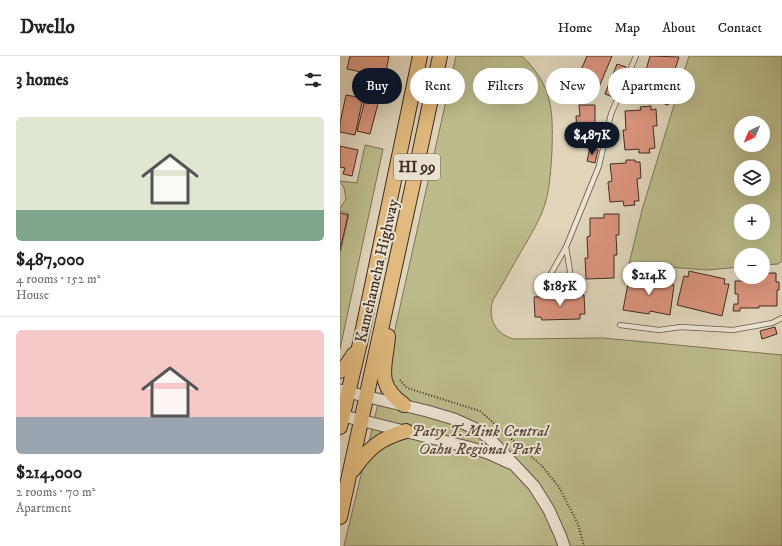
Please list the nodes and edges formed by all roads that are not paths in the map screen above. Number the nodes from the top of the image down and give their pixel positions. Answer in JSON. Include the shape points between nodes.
{"nodes":[{"id":1,"x":420,"y":56,"type":"edge"},
{"id":2,"x":440,"y":56,"type":"edge"},
{"id":3,"x":636,"y":56,"type":"edge"},
{"id":4,"x":566,"y":247,"type":"junction"},
{"id":5,"x":384,"y":314,"type":"junction"},
{"id":6,"x":782,"y":318,"type":"edge"},
{"id":7,"x":620,"y":325,"type":"dead end"},
{"id":8,"x":360,"y":343,"type":"junction"},
{"id":9,"x":340,"y":371,"type":"edge"},
{"id":10,"x":344,"y":391,"type":"edge"},
{"id":11,"x":366,"y":396,"type":"junction"},
{"id":12,"x":404,"y":405,"type":"junction"},
{"id":13,"x":341,"y":419,"type":"edge"},
{"id":14,"x":361,"y":420,"type":"junction"},
{"id":15,"x":406,"y":431,"type":"junction"},
{"id":16,"x":517,"y":467,"type":"junction"},
{"id":17,"x":350,"y":473,"type":"junction"},
{"id":18,"x":340,"y":517,"type":"edge"},
{"id":19,"x":564,"y":546,"type":"edge"}],
"edges":[{"from":1,"to":8,"type":"main road","name":"Kamehameha Highway","number":"HI 99"},
{"from":2,"to":5,"type":"main road","name":"Kamehameha Highway","number":"HI 99"},
{"from":3,"to":4,"type":"lane","via":[[611,114],[599,166]]},
{"from":4,"to":4,"type":"lane","via":[[571,277],[549,277],[559,259]]},
{"from":5,"to":11,"type":"main road","name":"Kamehameha Highway","number":"HI 99"},
{"from":5,"to":12,"type":"main road","via":[[388,337],[385,383],[391,394]]},
{"from":6,"to":7,"type":"lane","via":[[733,330],[681,327],[659,330]]},
{"from":8,"to":9,"type":"main road","via":[[353,357]]},
{"from":8,"to":10,"type":"main road","name":"Kamehameha Highway","number":"HI 99"},
{"from":10,"to":11,"type":"street"},
{"from":10,"to":13,"type":"main road","name":"Kamehameha Highway","number":"HI 99"},
{"from":11,"to":12,"type":"street"},
{"from":11,"to":14,"type":"main road","name":"Kamehameha Highway","number":"HI 99"},
{"from":12,"to":16,"type":"street","via":[[454,419],[476,429],[489,438]]},
{"from":13,"to":14,"type":"street"},
{"from":14,"to":15,"type":"street"},
{"from":14,"to":17,"type":"main road","name":"Kamehameha Highway","number":"HI 99"},
{"from":15,"to":16,"type":"street","via":[[488,453]]},
{"from":15,"to":17,"type":"main road","via":[[372,447]]},
{"from":16,"to":19,"type":"street","via":[[534,486],[549,510]]},
{"from":17,"to":18,"type":"main road","name":"Kamehameha Highway","number":"HI 99"}]}
